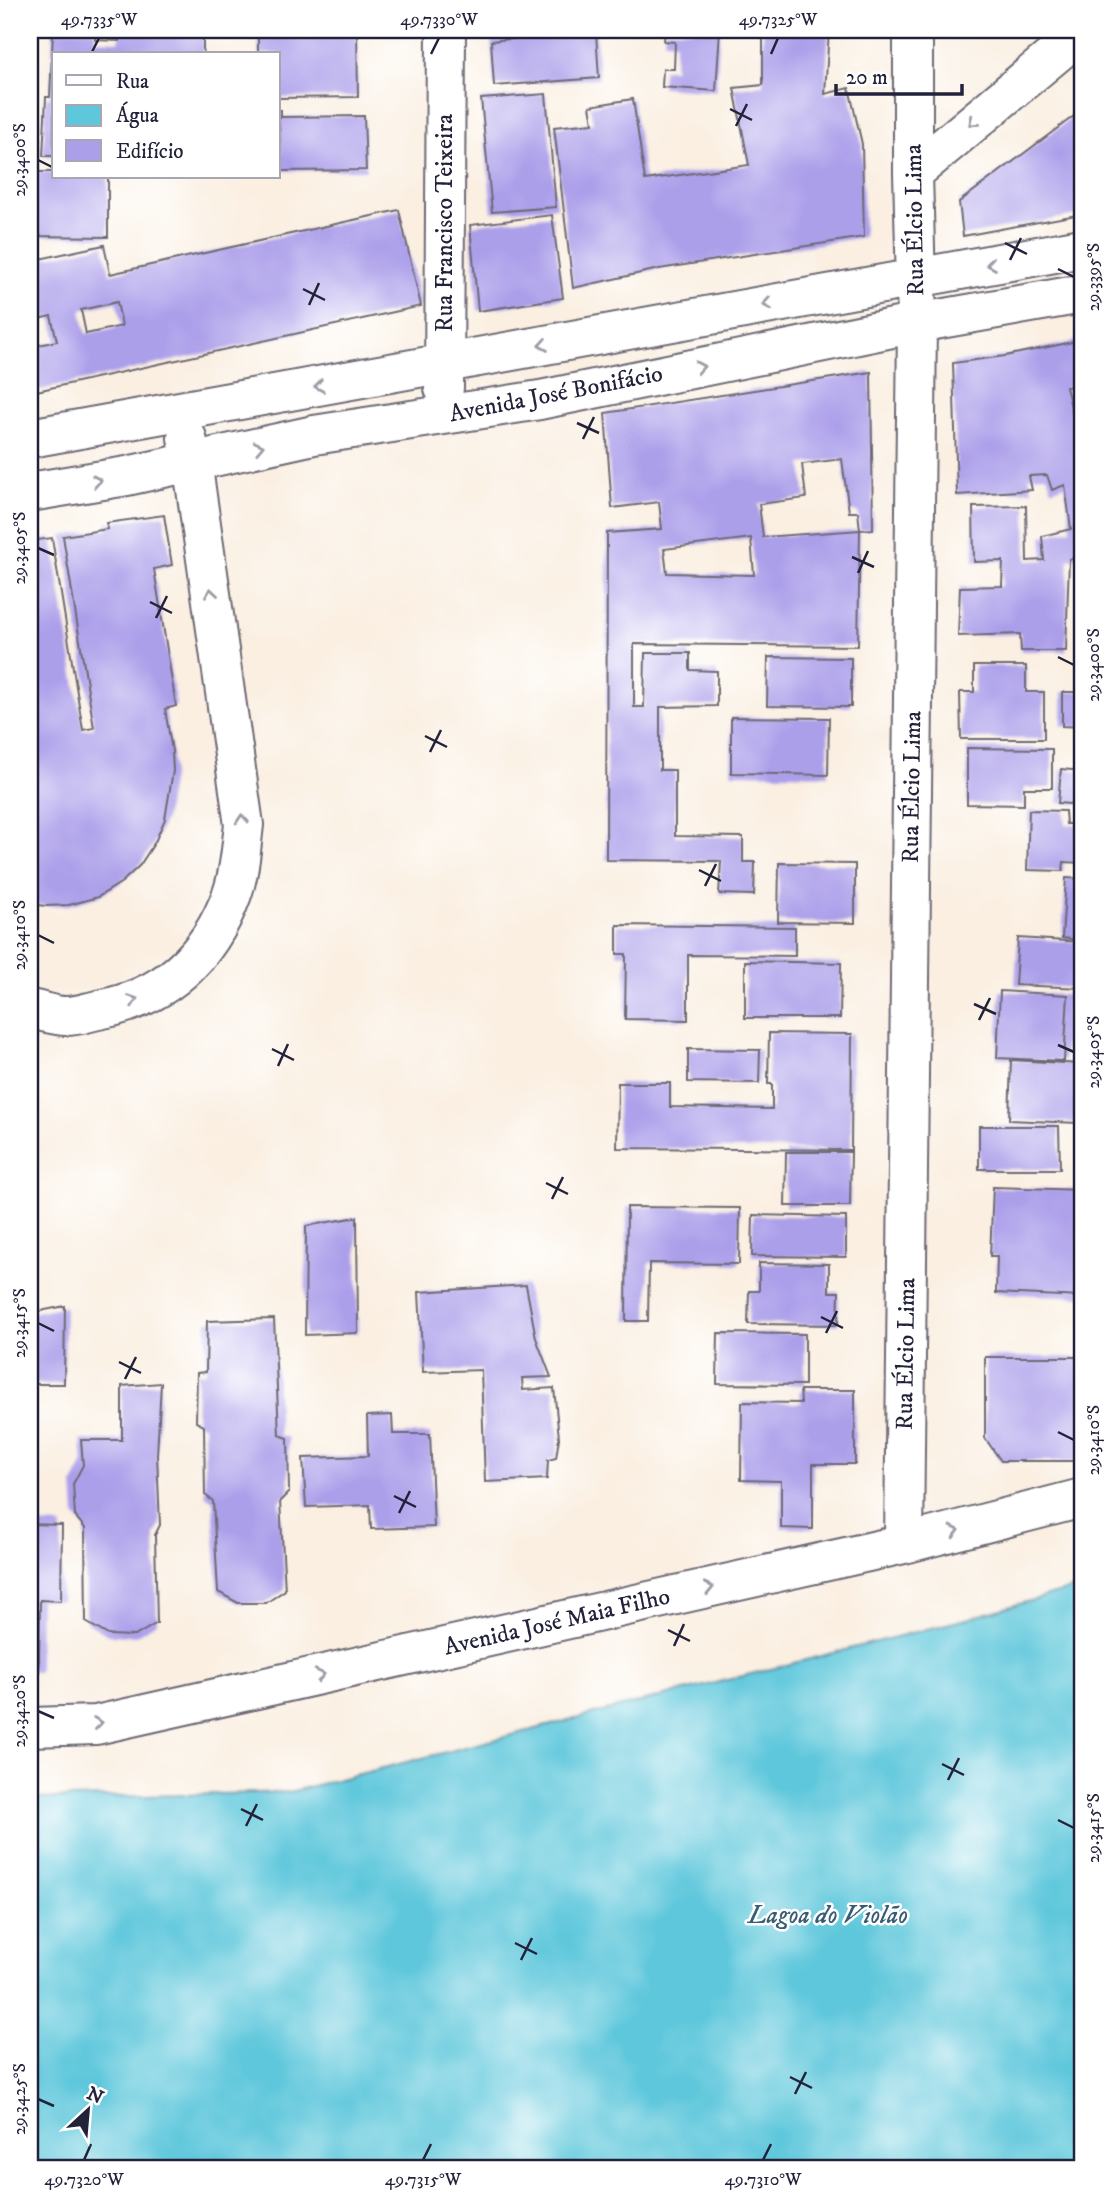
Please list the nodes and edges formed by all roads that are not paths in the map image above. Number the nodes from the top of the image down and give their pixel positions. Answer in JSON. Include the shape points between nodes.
{"nodes":[{"id":1,"x":446,"y":30,"type":"edge"},
{"id":2,"x":913,"y":30,"type":"edge"},
{"id":3,"x":1082,"y":32,"type":"edge"},
{"id":4,"x":913,"y":173,"type":"junction"},
{"id":5,"x":1082,"y":248,"type":"edge"},
{"id":6,"x":915,"y":277,"type":"junction"},
{"id":7,"x":1082,"y":294,"type":"edge"},
{"id":8,"x":917,"y":323,"type":"junction"},
{"id":9,"x":445,"y":363,"type":"junction"},
{"id":10,"x":180,"y":412,"type":"junction"},
{"id":11,"x":442,"y":416,"type":"junction"},
{"id":12,"x":30,"y":438,"type":"edge"},
{"id":13,"x":192,"y":461,"type":"junction"},
{"id":14,"x":30,"y":492,"type":"edge"},
{"id":15,"x":30,"y":1009,"type":"edge"},
{"id":16,"x":1082,"y":1498,"type":"edge"},
{"id":17,"x":904,"y":1544,"type":"junction"},
{"id":18,"x":30,"y":1727,"type":"edge"}],
"edges":[{"from":1,"to":9,"type":"street","name":"Rua Francisco Teixeira"},
{"from":2,"to":4,"type":"street","name":"Rua Élcio Lima"},
{"from":3,"to":4,"type":"street","one_way":true},
{"from":4,"to":6,"type":"street","name":"Rua Élcio Lima"},
{"from":5,"to":6,"type":"street","name":"Avenida José Bonifácio","one_way":true},
{"from":6,"to":8,"type":"street","name":"Rua Élcio Lima"},
{"from":6,"to":9,"type":"street","name":"Avenida José Bonifácio","one_way":true},
{"from":7,"to":8,"type":"street","name":"Avenida José Bonifácio"},
{"from":11,"to":8,"type":"street","name":"Avenida José Bonifácio","one_way":true},
{"from":8,"to":17,"type":"street","name":"Rua Élcio Lima"},
{"from":9,"to":10,"type":"street","name":"Avenida José Bonifácio","one_way":true},
{"from":9,"to":11,"type":"street","name":"Rua Francisco Teixeira"},
{"from":10,"to":12,"type":"street","name":"Avenida José Bonifácio"},
{"from":10,"to":13,"type":"street"},
{"from":13,"to":11,"type":"street","name":"Avenida José Bonifácio","one_way":true,"via":[[314,435]]},
{"from":14,"to":13,"type":"street","name":"Avenida José Bonifácio","one_way":true},
{"from":15,"to":13,"type":"street","one_way":true,"via":[[66,1016],[149,995],[185,970],[209,942],[233,892],[244,825]]},
{"from":17,"to":16,"type":"street","name":"Avenida José Maia Filho","one_way":true},
{"from":18,"to":17,"type":"street","name":"Avenida José Maia Filho","one_way":true,"via":[[96,1725]]}]}
